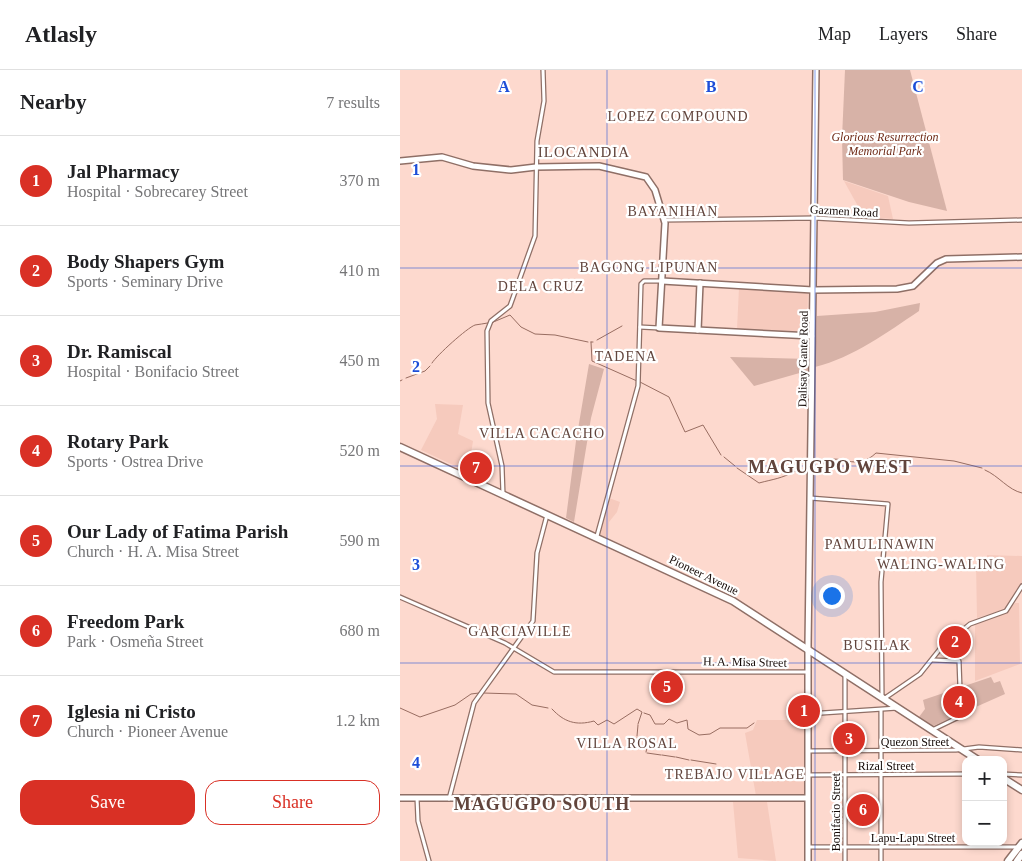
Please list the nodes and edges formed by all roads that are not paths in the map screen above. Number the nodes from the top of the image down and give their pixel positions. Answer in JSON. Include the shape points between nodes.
{"nodes":[{"id":1,"x":543,"y":70,"type":"edge"},
{"id":2,"x":816,"y":70,"type":"edge"},
{"id":3,"x":400,"y":161,"type":"edge"},
{"id":4,"x":536,"y":167,"type":"junction"},
{"id":5,"x":814,"y":218,"type":"junction"},
{"id":6,"x":665,"y":220,"type":"junction"},
{"id":7,"x":1022,"y":220,"type":"edge"},
{"id":8,"x":1022,"y":257,"type":"edge"},
{"id":9,"x":662,"y":281,"type":"junction"},
{"id":10,"x":700,"y":283,"type":"junction"},
{"id":11,"x":813,"y":290,"type":"junction"},
{"id":12,"x":640,"y":327,"type":"junction"},
{"id":13,"x":659,"y":328,"type":"junction"},
{"id":14,"x":698,"y":330,"type":"junction"},
{"id":15,"x":812,"y":336,"type":"junction"},
{"id":16,"x":400,"y":447,"type":"edge"},
{"id":17,"x":503,"y":494,"type":"junction"},
{"id":18,"x":810,"y":498,"type":"junction"},
{"id":19,"x":548,"y":514,"type":"junction"},
{"id":20,"x":597,"y":536,"type":"junction"},
{"id":21,"x":1022,"y":586,"type":"edge"},
{"id":22,"x":400,"y":596,"type":"edge"},
{"id":23,"x":514,"y":648,"type":"junction"},
{"id":24,"x":808,"y":649,"type":"junction"},
{"id":25,"x":932,"y":660,"type":"junction"},
{"id":26,"x":808,"y":672,"type":"junction"},
{"id":27,"x":845,"y":673,"type":"junction"},
{"id":28,"x":886,"y":698,"type":"junction"},
{"id":29,"x":898,"y":708,"type":"junction"},
{"id":30,"x":881,"y":710,"type":"junction"},
{"id":31,"x":845,"y":712,"type":"junction"},
{"id":32,"x":808,"y":714,"type":"junction"},
{"id":33,"x":931,"y":730,"type":"junction"},
{"id":34,"x":966,"y":750,"type":"junction"},
{"id":35,"x":1022,"y":750,"type":"edge"},
{"id":36,"x":807,"y":751,"type":"junction"},
{"id":37,"x":844,"y":751,"type":"junction"},
{"id":38,"x":881,"y":751,"type":"junction"},
{"id":39,"x":973,"y":756,"type":"edge"},
{"id":40,"x":962,"y":774,"type":"edge"},
{"id":41,"x":807,"y":775,"type":"junction"},
{"id":42,"x":845,"y":775,"type":"junction"},
{"id":43,"x":881,"y":775,"type":"junction"},
{"id":44,"x":1022,"y":775,"type":"edge"},
{"id":45,"x":1007,"y":776,"type":"edge"},
{"id":46,"x":1007,"y":779,"type":"edge"},
{"id":47,"x":1022,"y":788,"type":"edge"},
{"id":48,"x":400,"y":798,"type":"edge"},
{"id":49,"x":418,"y":798,"type":"junction"},
{"id":50,"x":807,"y":798,"type":"junction"},
{"id":51,"x":449,"y":799,"type":"junction"},
{"id":52,"x":881,"y":846,"type":"junction"},
{"id":53,"x":808,"y":847,"type":"junction"},
{"id":54,"x":845,"y":847,"type":"junction"},
{"id":55,"x":1021,"y":847,"type":"edge"},
{"id":56,"x":1022,"y":854,"type":"edge"},
{"id":57,"x":429,"y":861,"type":"edge"},
{"id":58,"x":808,"y":861,"type":"edge"},
{"id":59,"x":845,"y":861,"type":"edge"},
{"id":60,"x":882,"y":861,"type":"edge"},
{"id":61,"x":1008,"y":861,"type":"edge"},
{"id":62,"x":1015,"y":861,"type":"edge"}],
"edges":[{"from":1,"to":4,"type":"street","via":[[544,104]]},
{"from":2,"to":5,"type":"main road","name":"Dalisay Gante Road"},
{"from":3,"to":4,"type":"main road","via":[[442,157],[497,169]]},
{"from":4,"to":6,"type":"main road","via":[[599,166],[642,176],[653,187]]},
{"from":4,"to":17,"type":"street","via":[[536,227],[532,249],[510,306],[491,321],[487,331],[488,403],[503,473]]},
{"from":5,"to":6,"type":"street","name":"Gazmen Road"},
{"from":5,"to":7,"type":"street","name":"Gazmen Road","via":[[909,223]]},
{"from":5,"to":11,"type":"main road","name":"Dalisay Gante Road"},
{"from":6,"to":9,"type":"main road"},
{"from":8,"to":11,"type":"main road","via":[[946,259],[937,263],[916,284],[905,288]]},
{"from":9,"to":10,"type":"main road"},
{"from":9,"to":12,"type":"street","via":[[641,283]]},
{"from":9,"to":13,"type":"main road"},
{"from":10,"to":11,"type":"main road"},
{"from":10,"to":14,"type":"main road"},
{"from":11,"to":15,"type":"main road","name":"Dalisay Gante Road"},
{"from":12,"to":13,"type":"street"},
{"from":12,"to":20,"type":"street","via":[[638,386]]},
{"from":13,"to":14,"type":"main road"},
{"from":14,"to":15,"type":"main road"},
{"from":15,"to":18,"type":"main road","name":"Dalisay Gante Road"},
{"from":16,"to":17,"type":"highway","name":"Pioneer Avenue"},
{"from":17,"to":19,"type":"highway","name":"Pioneer Avenue"},
{"from":18,"to":24,"type":"main road","name":"Dalisay Gante Road"},
{"from":18,"to":28,"type":"street","via":[[888,504],[881,577]]},
{"from":19,"to":20,"type":"highway","name":"Pioneer Avenue"},
{"from":19,"to":23,"type":"street","via":[[537,553],[534,618]]},
{"from":20,"to":24,"type":"highway","name":"Pioneer Avenue","via":[[718,592]]},
{"from":21,"to":25,"type":"street","via":[[1006,611],[970,624]]},
{"from":22,"to":23,"type":"street","name":"H. A. Misa Street"},
{"from":23,"to":26,"type":"street","name":"H. A. Misa Street","via":[[558,673]]},
{"from":23,"to":51,"type":"street","via":[[474,703]]},
{"from":24,"to":26,"type":"main road","name":"Dalisay Gante Road"},
{"from":24,"to":27,"type":"highway","name":"Pioneer Avenue"},
{"from":25,"to":28,"type":"street","via":[[918,677]]},
{"from":25,"to":33,"type":"street","via":[[960,662],[961,716]]},
{"from":26,"to":32,"type":"main road","name":"Dalisay Gante Road"},
{"from":27,"to":28,"type":"highway","name":"Pioneer Avenue"},
{"from":27,"to":31,"type":"street","name":"Bonifacio Street"},
{"from":28,"to":29,"type":"highway","name":"Pioneer Avenue"},
{"from":29,"to":30,"type":"street"},
{"from":29,"to":33,"type":"highway","name":"Pioneer Avenue"},
{"from":30,"to":31,"type":"street"},
{"from":30,"to":38,"type":"street"},
{"from":31,"to":32,"type":"street"},
{"from":31,"to":37,"type":"street","name":"Bonifacio Street"},
{"from":32,"to":36,"type":"main road","name":"Dalisay Gante Road"},
{"from":33,"to":34,"type":"highway","name":"Pioneer Avenue"},
{"from":34,"to":35,"type":"street","name":"Quezon Street"},
{"from":34,"to":38,"type":"street","name":"Quezon Street"},
{"from":34,"to":39,"type":"highway","name":"Pioneer Avenue"},
{"from":36,"to":37,"type":"street","name":"Quezon Street"},
{"from":36,"to":41,"type":"main road","name":"Dalisay Gante Road"},
{"from":37,"to":38,"type":"street","name":"Quezon Street"},
{"from":37,"to":42,"type":"street","name":"Bonifacio Street"},
{"from":38,"to":43,"type":"street"},
{"from":40,"to":43,"type":"street","name":"Rizal Street"},
{"from":41,"to":42,"type":"street","name":"Rizal Street"},
{"from":41,"to":50,"type":"main road","name":"Dalisay Gante Road"},
{"from":42,"to":43,"type":"street","name":"Rizal Street"},
{"from":42,"to":54,"type":"street","name":"Bonifacio Street"},
{"from":43,"to":52,"type":"street"},
{"from":44,"to":45,"type":"street"},
{"from":46,"to":47,"type":"highway"},
{"from":48,"to":49,"type":"main road"},
{"from":49,"to":51,"type":"main road"},
{"from":49,"to":57,"type":"street","via":[[418,821]]},
{"from":50,"to":51,"type":"main road"},
{"from":50,"to":53,"type":"main road","name":"Dalisay Gante Road"},
{"from":52,"to":54,"type":"street","name":"Lapu-Lapu Street"},
{"from":52,"to":55,"type":"street","name":"Lapu-Lapu Street"},
{"from":52,"to":60,"type":"street"},
{"from":53,"to":54,"type":"street","name":"Lapu-Lapu Street"},
{"from":53,"to":58,"type":"main road","name":"Dalisay Gante Road"},
{"from":54,"to":59,"type":"street","name":"Bonifacio Street"},
{"from":55,"to":61,"type":"highway"},
{"from":55,"to":62,"type":"highway"},
{"from":56,"to":62,"type":"highway"}]}
